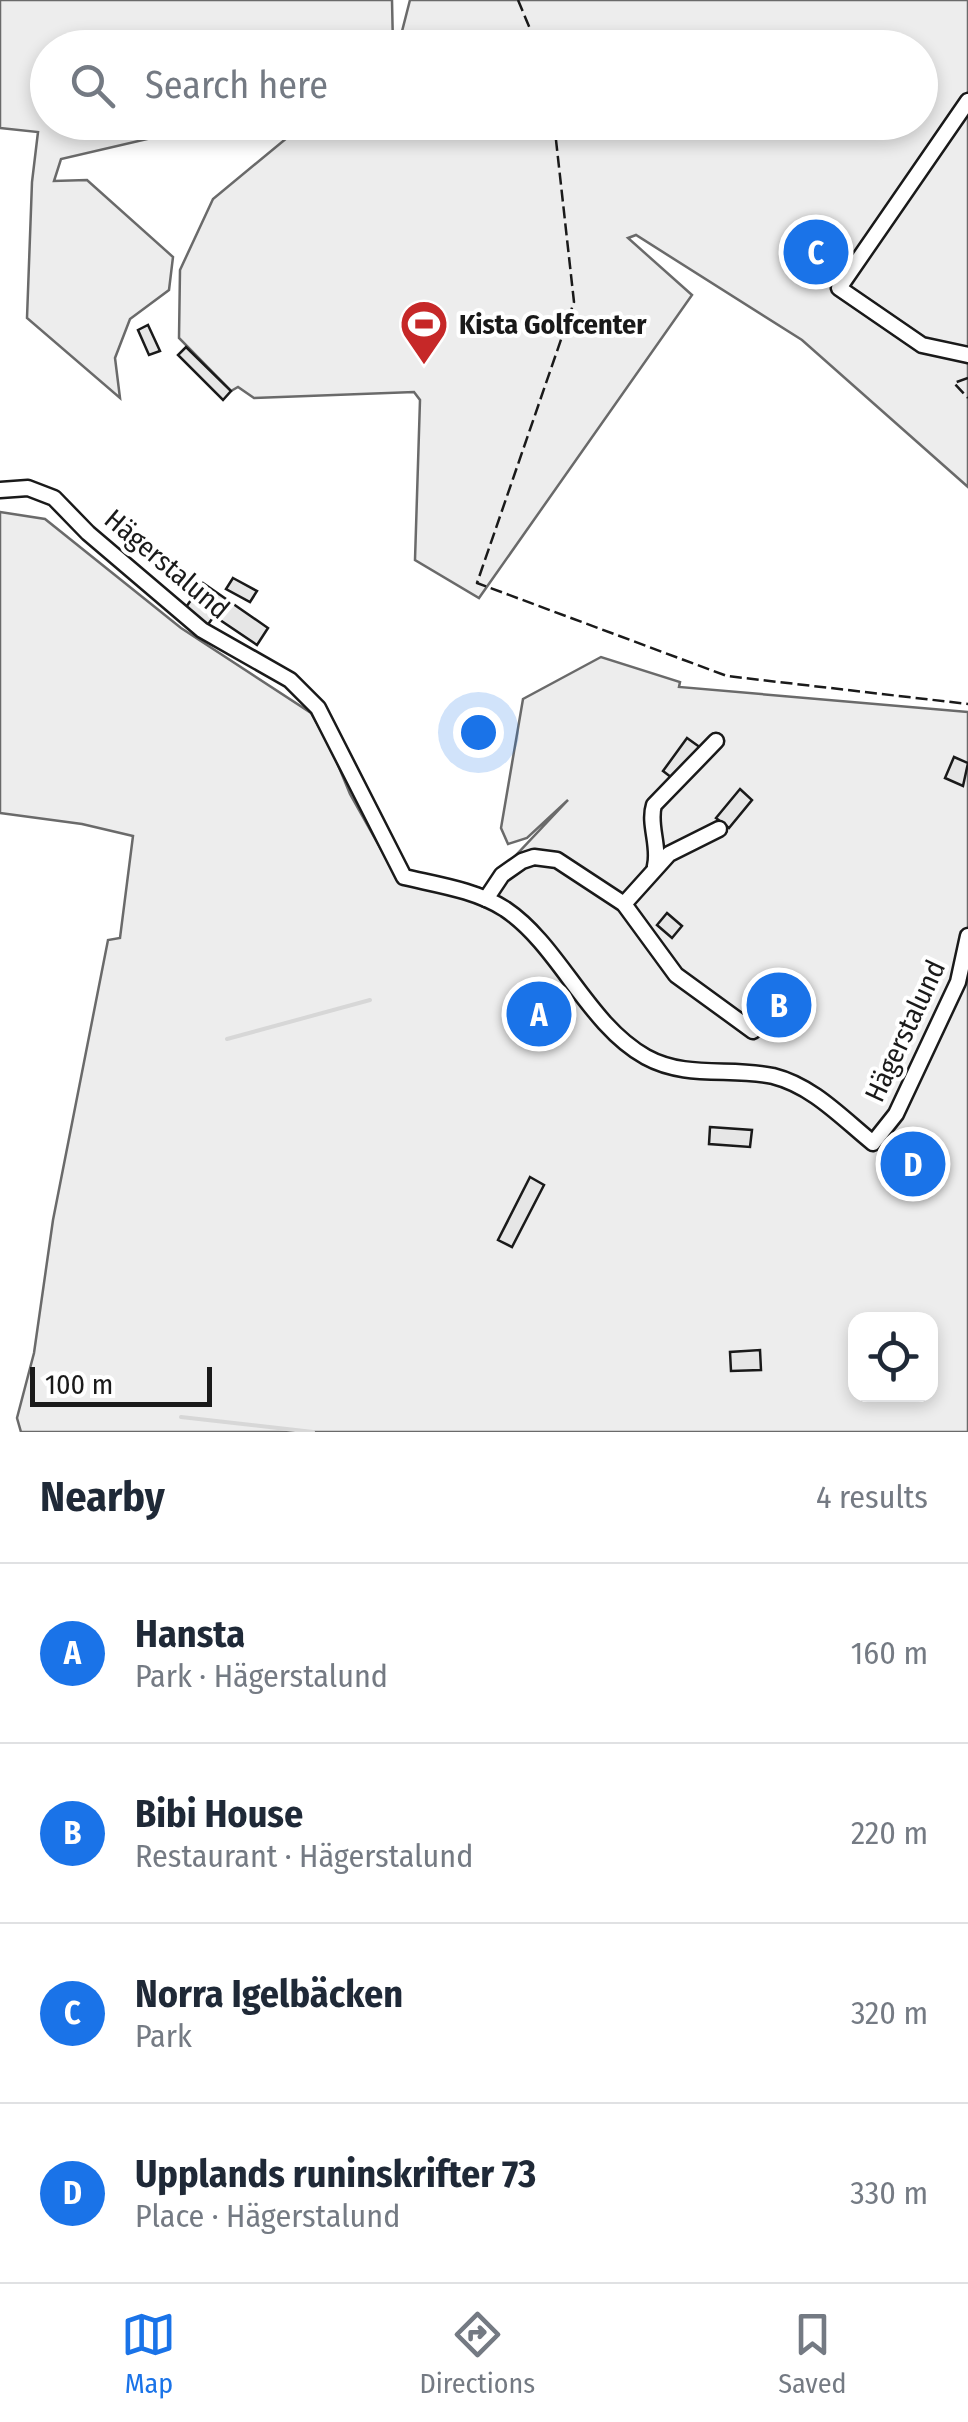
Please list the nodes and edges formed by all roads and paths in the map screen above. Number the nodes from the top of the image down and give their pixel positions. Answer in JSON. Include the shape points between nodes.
{"nodes":[{"id":1,"x":968,"y":101,"type":"edge"},
{"id":2,"x":968,"y":356,"type":"edge"},
{"id":3,"x":0,"y":490,"type":"edge"},
{"id":4,"x":716,"y":741,"type":"dead end"},
{"id":5,"x":719,"y":830,"type":"dead end"},
{"id":6,"x":655,"y":866,"type":"junction"},
{"id":7,"x":486,"y":899,"type":"junction"},
{"id":8,"x":624,"y":904,"type":"junction"},
{"id":9,"x":968,"y":936,"type":"edge"},
{"id":10,"x":753,"y":1031,"type":"dead end"}],
"edges":[{"from":1,"to":2,"type":"street","via":[[839,288],[922,345]]},
{"from":3,"to":7,"type":"street","name":"Hägerstalund","via":[[28,488],[54,498],[202,630],[302,688],[404,877]]},
{"from":4,"to":6,"type":"street","via":[[654,805]]},
{"from":5,"to":6,"type":"street"},
{"from":6,"to":8,"type":"street"},
{"from":7,"to":8,"type":"street","via":[[502,875],[534,857],[557,860]]},
{"from":7,"to":9,"type":"street","name":"Hägerstalund","via":[[525,927],[634,1050],[665,1066],[793,1083],[873,1143],[896,1114],[958,982]]},
{"from":8,"to":10,"type":"street","via":[[676,975]]}]}
